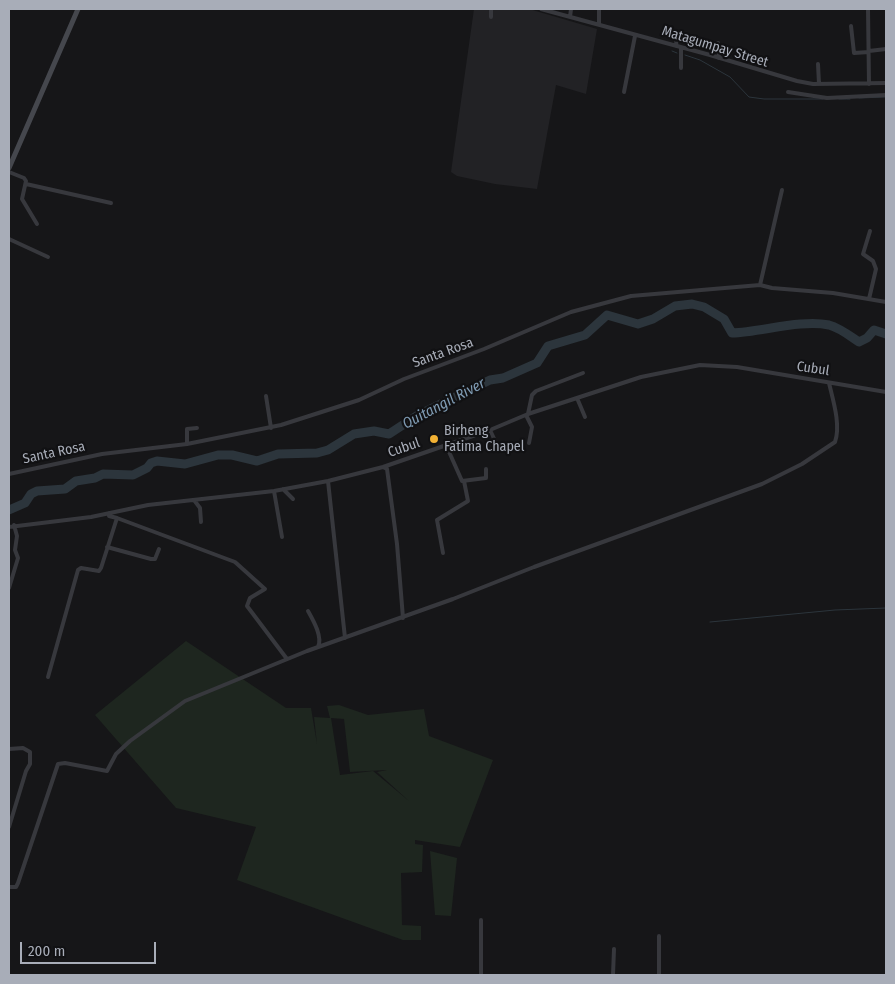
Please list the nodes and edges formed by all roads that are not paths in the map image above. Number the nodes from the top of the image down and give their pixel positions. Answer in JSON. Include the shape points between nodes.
{"nodes":[{"id":1,"x":78,"y":9,"type":"edge"},
{"id":2,"x":492,"y":9,"type":"edge"},
{"id":3,"x":541,"y":9,"type":"edge"},
{"id":4,"x":571,"y":9,"type":"edge"},
{"id":5,"x":599,"y":9,"type":"edge"},
{"id":6,"x":868,"y":9,"type":"edge"},
{"id":7,"x":555,"y":11,"type":"edge"},
{"id":8,"x":491,"y":17,"type":"dead end"},
{"id":9,"x":570,"y":17,"type":"junction"},
{"id":10,"x":599,"y":24,"type":"junction"},
{"id":11,"x":851,"y":26,"type":"dead end"},
{"id":12,"x":678,"y":35,"type":"dead end"},
{"id":13,"x":636,"y":36,"type":"junction"},
{"id":14,"x":718,"y":43,"type":"dead end"},
{"id":15,"x":676,"y":46,"type":"junction"},
{"id":16,"x":681,"y":48,"type":"junction"},
{"id":17,"x":886,"y":49,"type":"edge"},
{"id":18,"x":869,"y":51,"type":"junction"},
{"id":19,"x":719,"y":58,"type":"junction"},
{"id":20,"x":818,"y":64,"type":"dead end"},
{"id":21,"x":681,"y":68,"type":"dead end"},
{"id":22,"x":886,"y":83,"type":"edge"},
{"id":23,"x":819,"y":84,"type":"junction"},
{"id":24,"x":869,"y":84,"type":"junction"},
{"id":25,"x":624,"y":92,"type":"dead end"},
{"id":26,"x":788,"y":92,"type":"dead end"},
{"id":27,"x":886,"y":96,"type":"edge"},
{"id":28,"x":9,"y":168,"type":"edge"},
{"id":29,"x":9,"y":172,"type":"edge"},
{"id":30,"x":26,"y":184,"type":"junction"},
{"id":31,"x":782,"y":190,"type":"dead end"},
{"id":32,"x":111,"y":203,"type":"dead end"},
{"id":33,"x":37,"y":224,"type":"dead end"},
{"id":34,"x":870,"y":231,"type":"dead end"},
{"id":35,"x":9,"y":239,"type":"edge"},
{"id":36,"x":48,"y":257,"type":"dead end"},
{"id":37,"x":760,"y":285,"type":"junction"},
{"id":38,"x":868,"y":299,"type":"junction"},
{"id":39,"x":886,"y":302,"type":"edge"},
{"id":40,"x":583,"y":373,"type":"dead end"},
{"id":41,"x":829,"y":383,"type":"junction"},
{"id":42,"x":886,"y":392,"type":"edge"},
{"id":43,"x":266,"y":396,"type":"dead end"},
{"id":44,"x":577,"y":398,"type":"junction"},
{"id":45,"x":527,"y":414,"type":"junction"},
{"id":46,"x":585,"y":417,"type":"dead end"},
{"id":47,"x":197,"y":428,"type":"dead end"},
{"id":48,"x":271,"y":428,"type":"junction"},
{"id":49,"x":490,"y":430,"type":"junction"},
{"id":50,"x":530,"y":443,"type":"dead end"},
{"id":51,"x":187,"y":444,"type":"junction"},
{"id":52,"x":446,"y":445,"type":"junction"},
{"id":53,"x":502,"y":447,"type":"dead end"},
{"id":54,"x":383,"y":467,"type":"junction"},
{"id":55,"x":486,"y":469,"type":"dead end"},
{"id":56,"x":9,"y":474,"type":"edge"},
{"id":57,"x":328,"y":481,"type":"junction"},
{"id":58,"x":464,"y":481,"type":"junction"},
{"id":59,"x":282,"y":489,"type":"junction"},
{"id":60,"x":274,"y":491,"type":"junction"},
{"id":61,"x":294,"y":499,"type":"dead end"},
{"id":62,"x":194,"y":500,"type":"junction"},
{"id":63,"x":108,"y":513,"type":"junction"},
{"id":64,"x":117,"y":518,"type":"junction"},
{"id":65,"x":201,"y":522,"type":"dead end"},
{"id":66,"x":14,"y":525,"type":"junction"},
{"id":67,"x":9,"y":527,"type":"edge"},
{"id":68,"x":282,"y":537,"type":"dead end"},
{"id":69,"x":107,"y":547,"type":"junction"},
{"id":70,"x":158,"y":549,"type":"dead end"},
{"id":71,"x":9,"y":552,"type":"edge"},
{"id":72,"x":443,"y":553,"type":"dead end"},
{"id":73,"x":15,"y":554,"type":"junction"},
{"id":74,"x":9,"y":588,"type":"edge"},
{"id":75,"x":308,"y":611,"type":"dead end"},
{"id":76,"x":403,"y":618,"type":"junction"},
{"id":77,"x":345,"y":638,"type":"junction"},
{"id":78,"x":318,"y":647,"type":"junction"},
{"id":79,"x":287,"y":659,"type":"junction"},
{"id":80,"x":48,"y":677,"type":"dead end"},
{"id":81,"x":9,"y":750,"type":"edge"},
{"id":82,"x":9,"y":826,"type":"edge"},
{"id":83,"x":9,"y":887,"type":"edge"},
{"id":84,"x":482,"y":920,"type":"dead end"},
{"id":85,"x":659,"y":936,"type":"dead end"},
{"id":86,"x":614,"y":949,"type":"dead end"},
{"id":87,"x":481,"y":975,"type":"edge"},
{"id":88,"x":613,"y":975,"type":"edge"},
{"id":89,"x":659,"y":975,"type":"edge"}],
"edges":[{"from":1,"to":28,"type":"street"},
{"from":2,"to":8,"type":"street"},
{"from":3,"to":7,"type":"street","name":"Matagumpay Street"},
{"from":4,"to":9,"type":"street"},
{"from":5,"to":10,"type":"street"},
{"from":6,"to":18,"type":"street"},
{"from":7,"to":9,"type":"street","name":"Matagumpay Street"},
{"from":9,"to":10,"type":"street","name":"Matagumpay Street"},
{"from":10,"to":13,"type":"street","name":"Matagumpay Street"},
{"from":11,"to":18,"type":"street","via":[[854,53]]},
{"from":12,"to":15,"type":"street"},
{"from":13,"to":15,"type":"street","name":"Matagumpay Street"},
{"from":13,"to":25,"type":"street"},
{"from":14,"to":19,"type":"street"},
{"from":15,"to":16,"type":"street","name":"Matagumpay Street"},
{"from":16,"to":19,"type":"street","name":"Matagumpay Street"},
{"from":16,"to":21,"type":"street"},
{"from":17,"to":18,"type":"street"},
{"from":18,"to":24,"type":"street"},
{"from":19,"to":23,"type":"street","name":"Matagumpay Street","via":[[771,75]]},
{"from":20,"to":23,"type":"street"},
{"from":22,"to":24,"type":"street","name":"Matagumpay Street"},
{"from":23,"to":24,"type":"street","name":"Matagumpay Street"},
{"from":26,"to":27,"type":"street","via":[[827,98]]},
{"from":29,"to":30,"type":"street","via":[[24,178]]},
{"from":30,"to":32,"type":"street"},
{"from":30,"to":33,"type":"street","via":[[22,199]]},
{"from":31,"to":37,"type":"street"},
{"from":34,"to":38,"type":"street","via":[[863,254],[876,269]]},
{"from":35,"to":36,"type":"street"},
{"from":37,"to":38,"type":"street","name":"Santa Rosa"},
{"from":37,"to":48,"type":"street","name":"Santa Rosa","via":[[631,296],[571,312],[359,400]]},
{"from":38,"to":39,"type":"street","name":"Santa Rosa"},
{"from":40,"to":45,"type":"street","via":[[536,391]]},
{"from":41,"to":42,"type":"street","name":"Cubul"},
{"from":41,"to":44,"type":"street","name":"Cubul","via":[[737,367],[700,365],[640,377]]},
{"from":41,"to":76,"type":"street","via":[[835,414],[835,442],[783,475]]},
{"from":43,"to":48,"type":"street"},
{"from":44,"to":45,"type":"street","name":"Cubul"},
{"from":44,"to":46,"type":"street"},
{"from":45,"to":49,"type":"street","name":"Cubul"},
{"from":45,"to":50,"type":"street","via":[[532,427]]},
{"from":47,"to":51,"type":"street","via":[[187,429]]},
{"from":48,"to":51,"type":"street","name":"Santa Rosa"},
{"from":49,"to":52,"type":"street","name":"Cubul"},
{"from":49,"to":53,"type":"street","via":[[497,445]]},
{"from":51,"to":56,"type":"street","name":"Santa Rosa","via":[[102,454]]},
{"from":52,"to":54,"type":"street","name":"Cubul"},
{"from":52,"to":58,"type":"street"},
{"from":54,"to":57,"type":"street","name":"Cubul"},
{"from":54,"to":76,"type":"street","via":[[387,469],[393,505]]},
{"from":55,"to":58,"type":"street","via":[[486,478]]},
{"from":57,"to":59,"type":"street","name":"Cubul"},
{"from":57,"to":77,"type":"street"},
{"from":58,"to":72,"type":"street","via":[[468,501],[437,520]]},
{"from":59,"to":60,"type":"street","name":"Cubul"},
{"from":59,"to":61,"type":"street"},
{"from":60,"to":62,"type":"street","name":"Cubul"},
{"from":60,"to":68,"type":"street"},
{"from":62,"to":63,"type":"street","name":"Cubul"},
{"from":62,"to":65,"type":"street","via":[[200,508]]},
{"from":63,"to":64,"type":"street"},
{"from":63,"to":66,"type":"street","name":"Cubul"},
{"from":64,"to":69,"type":"street"},
{"from":64,"to":79,"type":"street","via":[[235,562],[266,589],[250,598],[247,606]]},
{"from":66,"to":67,"type":"street","name":"Cubul"},
{"from":66,"to":73,"type":"street","via":[[17,536]]},
{"from":69,"to":70,"type":"street","via":[[151,559],[155,559]]},
{"from":69,"to":80,"type":"street","via":[[99,571],[78,570]]},
{"from":71,"to":73,"type":"street"},
{"from":73,"to":74,"type":"street","via":[[17,563]]},
{"from":75,"to":78,"type":"street","via":[[318,632]]},
{"from":76,"to":77,"type":"street"},
{"from":77,"to":78,"type":"street"},
{"from":78,"to":79,"type":"street"},
{"from":79,"to":83,"type":"street","via":[[185,701],[130,741],[116,754],[107,771],[58,764],[18,883],[16,887]]},
{"from":81,"to":82,"type":"street","via":[[23,748],[30,752],[30,764]]},
{"from":84,"to":87,"type":"street"},
{"from":85,"to":89,"type":"street"},
{"from":86,"to":88,"type":"street"}]}
